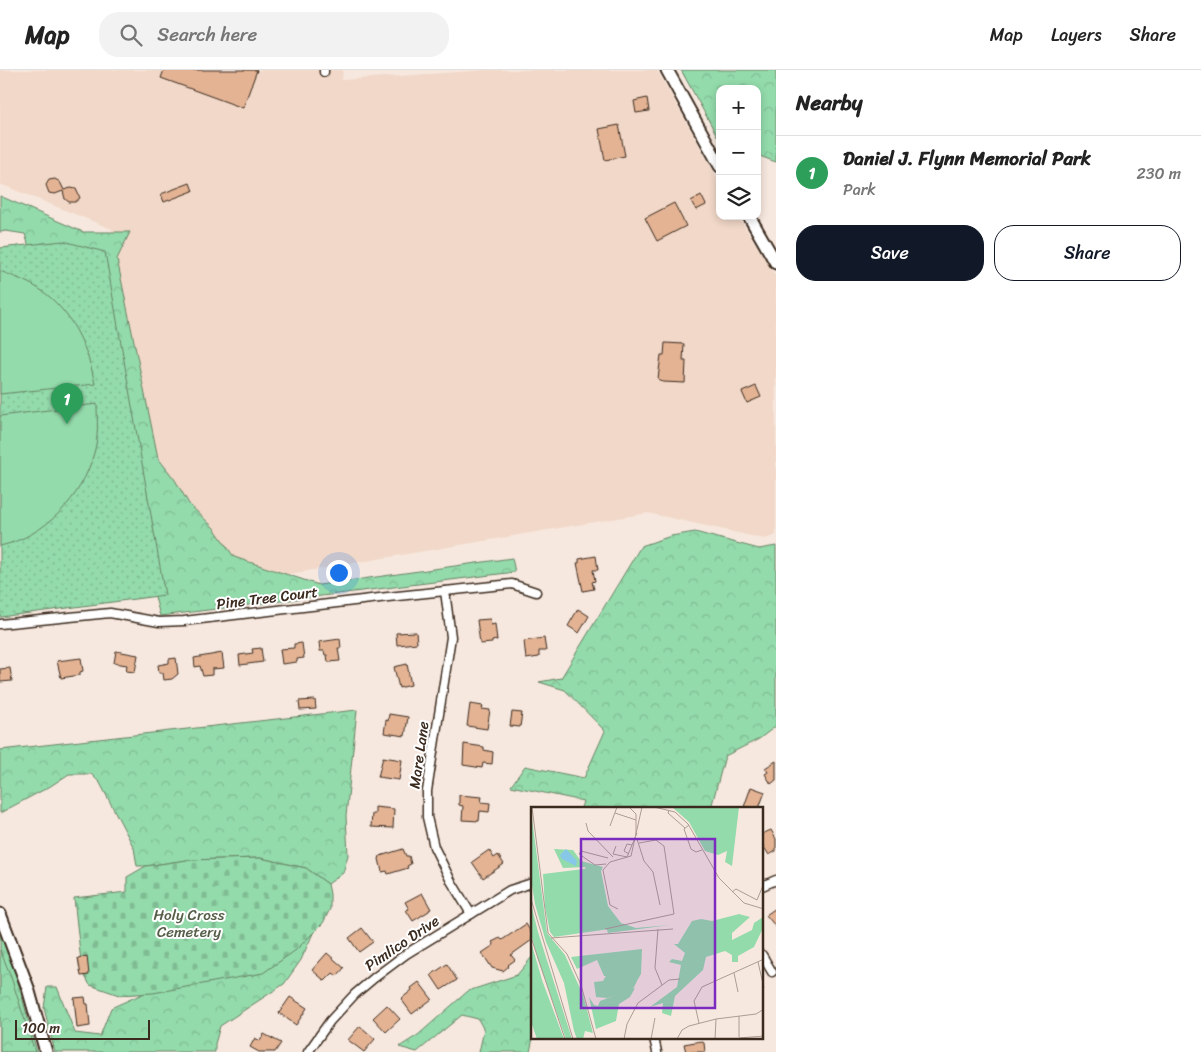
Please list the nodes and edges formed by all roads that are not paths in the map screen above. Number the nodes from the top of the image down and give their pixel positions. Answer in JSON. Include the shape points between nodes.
{"nodes":[{"id":1,"x":667,"y":70,"type":"edge"},
{"id":2,"x":716,"y":159,"type":"edge"},
{"id":3,"x":751,"y":220,"type":"edge"},
{"id":4,"x":776,"y":262,"type":"edge"},
{"id":5,"x":445,"y":591,"type":"junction"},
{"id":6,"x":536,"y":592,"type":"dead end"},
{"id":7,"x":0,"y":624,"type":"edge"},
{"id":8,"x":776,"y":880,"type":"edge"},
{"id":9,"x":531,"y":883,"type":"edge"},
{"id":10,"x":764,"y":885,"type":"edge"},
{"id":11,"x":0,"y":914,"type":"edge"},
{"id":12,"x":471,"y":914,"type":"junction"},
{"id":13,"x":764,"y":959,"type":"edge"},
{"id":14,"x":772,"y":972,"type":"dead end"},
{"id":15,"x":46,"y":1052,"type":"edge"},
{"id":16,"x":308,"y":1052,"type":"edge"}],
"edges":[{"from":1,"to":2,"type":"main road"},
{"from":3,"to":4,"type":"main road"},
{"from":5,"to":6,"type":"street","name":"Pine Tree Court","via":[[512,584]]},
{"from":5,"to":7,"type":"street","name":"Pine Tree Court","via":[[184,621],[159,622],[110,613]]},
{"from":5,"to":12,"type":"street","name":"Mare Lane","via":[[451,637],[427,790],[427,817],[434,847]]},
{"from":8,"to":10,"type":"street"},
{"from":9,"to":12,"type":"street","name":"Pimlico Drive","via":[[510,890]]},
{"from":11,"to":15,"type":"main road","via":[[28,988]]},
{"from":12,"to":16,"type":"street","name":"Pimlico Drive","via":[[406,954],[355,994]]},
{"from":13,"to":14,"type":"street"}]}
